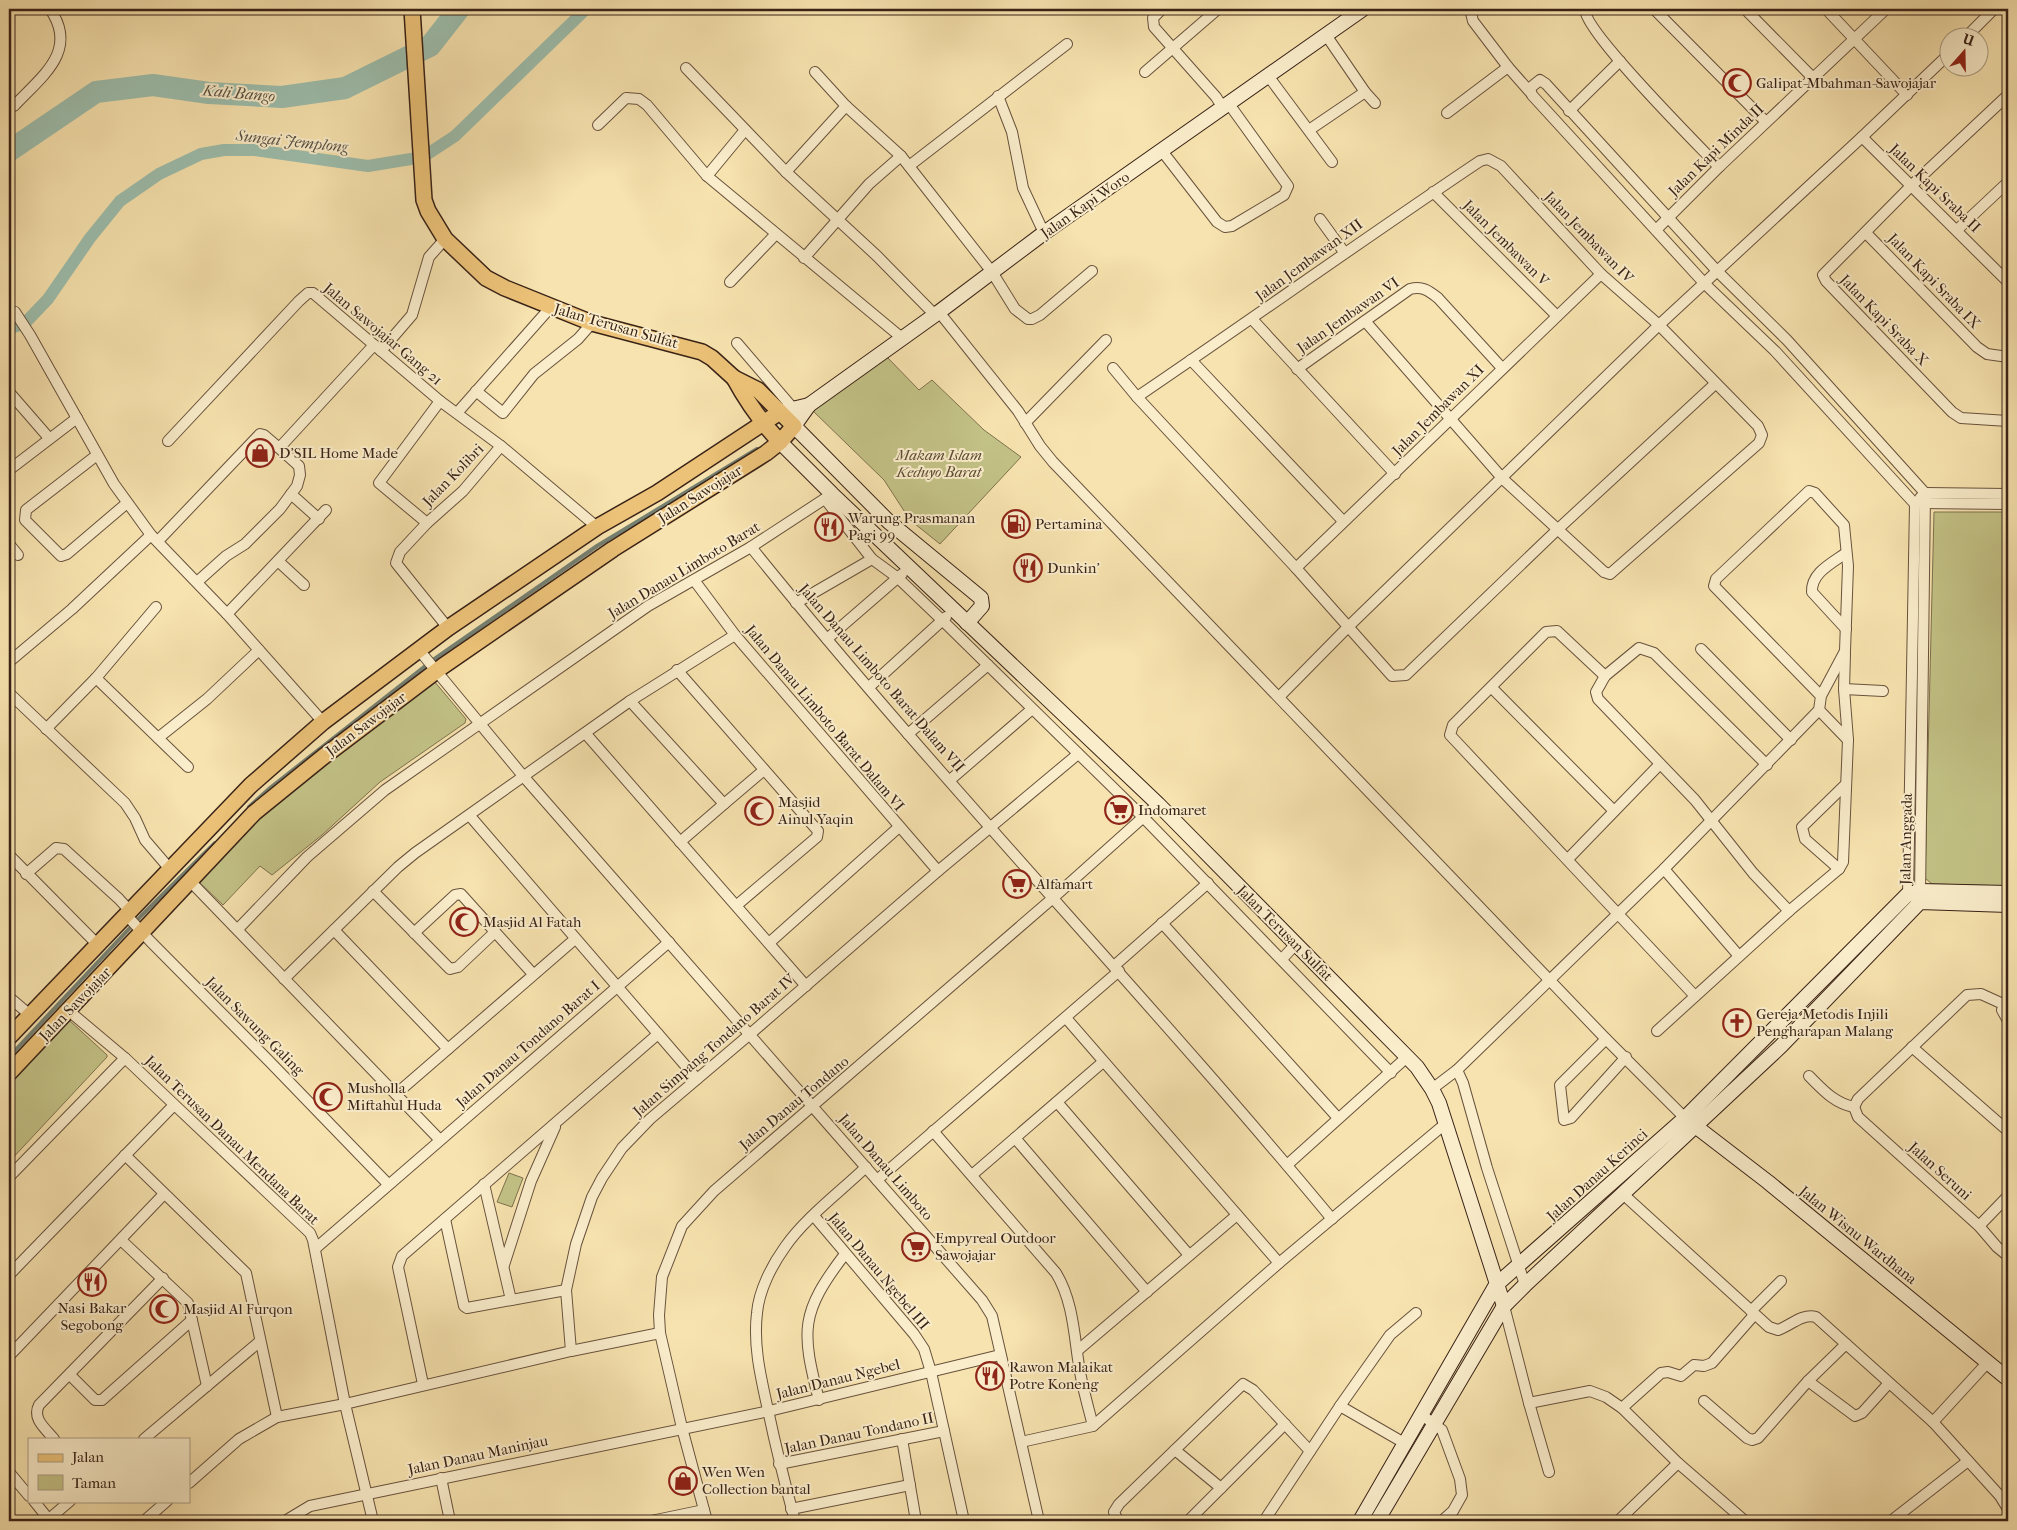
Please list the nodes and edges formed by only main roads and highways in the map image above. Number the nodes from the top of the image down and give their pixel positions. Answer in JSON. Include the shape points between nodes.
{"nodes":[{"id":1,"x":412,"y":9,"type":"edge"},
{"id":2,"x":734,"y":378,"type":"junction"},
{"id":3,"x":792,"y":416,"type":"junction"},
{"id":4,"x":762,"y":422,"type":"junction"},
{"id":5,"x":780,"y":442,"type":"junction"},
{"id":6,"x":428,"y":662,"type":"junction"},
{"id":7,"x":202,"y":853,"type":"junction"},
{"id":8,"x":66,"y":999,"type":"junction"},
{"id":9,"x":9,"y":1037,"type":"edge"},
{"id":10,"x":9,"y":1073,"type":"edge"}],
"edges":[{"from":1,"to":2,"type":"main road","name":"Jalan Terusan Sulfat","via":[[422,174],[428,211],[445,239],[486,278],[550,308],[694,348],[712,358]]},
{"from":2,"to":3,"type":"main road","name":"Jalan Terusan Sulfat","via":[[758,390]]},
{"from":2,"to":4,"type":"main road","name":"Jalan Terusan Sulfat"},
{"from":3,"to":4,"type":"main road","name":"Jalan Kapi Woro"},
{"from":3,"to":5,"type":"main road"},
{"from":4,"to":5,"type":"main road","name":"Jalan Terusan Sulfat"},
{"from":4,"to":6,"type":"main road","name":"Jalan Sawojajar","via":[[657,493],[597,527],[448,628]]},
{"from":5,"to":6,"type":"main road","name":"Jalan Sawojajar"},
{"from":6,"to":7,"type":"main road","name":"Jalan Sawojajar","via":[[337,746]]},
{"from":6,"to":7,"type":"main road","name":"Jalan Sawojajar","via":[[323,722],[251,784]]},
{"from":7,"to":8,"type":"main road","name":"Jalan Sawojajar","via":[[190,881]]},
{"from":7,"to":8,"type":"main road","name":"Jalan Sawojajar","via":[[169,868],[130,915],[97,944]]},
{"from":8,"to":9,"type":"main road","name":"Jalan Sawojajar","via":[[30,1015]]},
{"from":8,"to":10,"type":"main road","name":"Jalan Sawojajar"}]}
